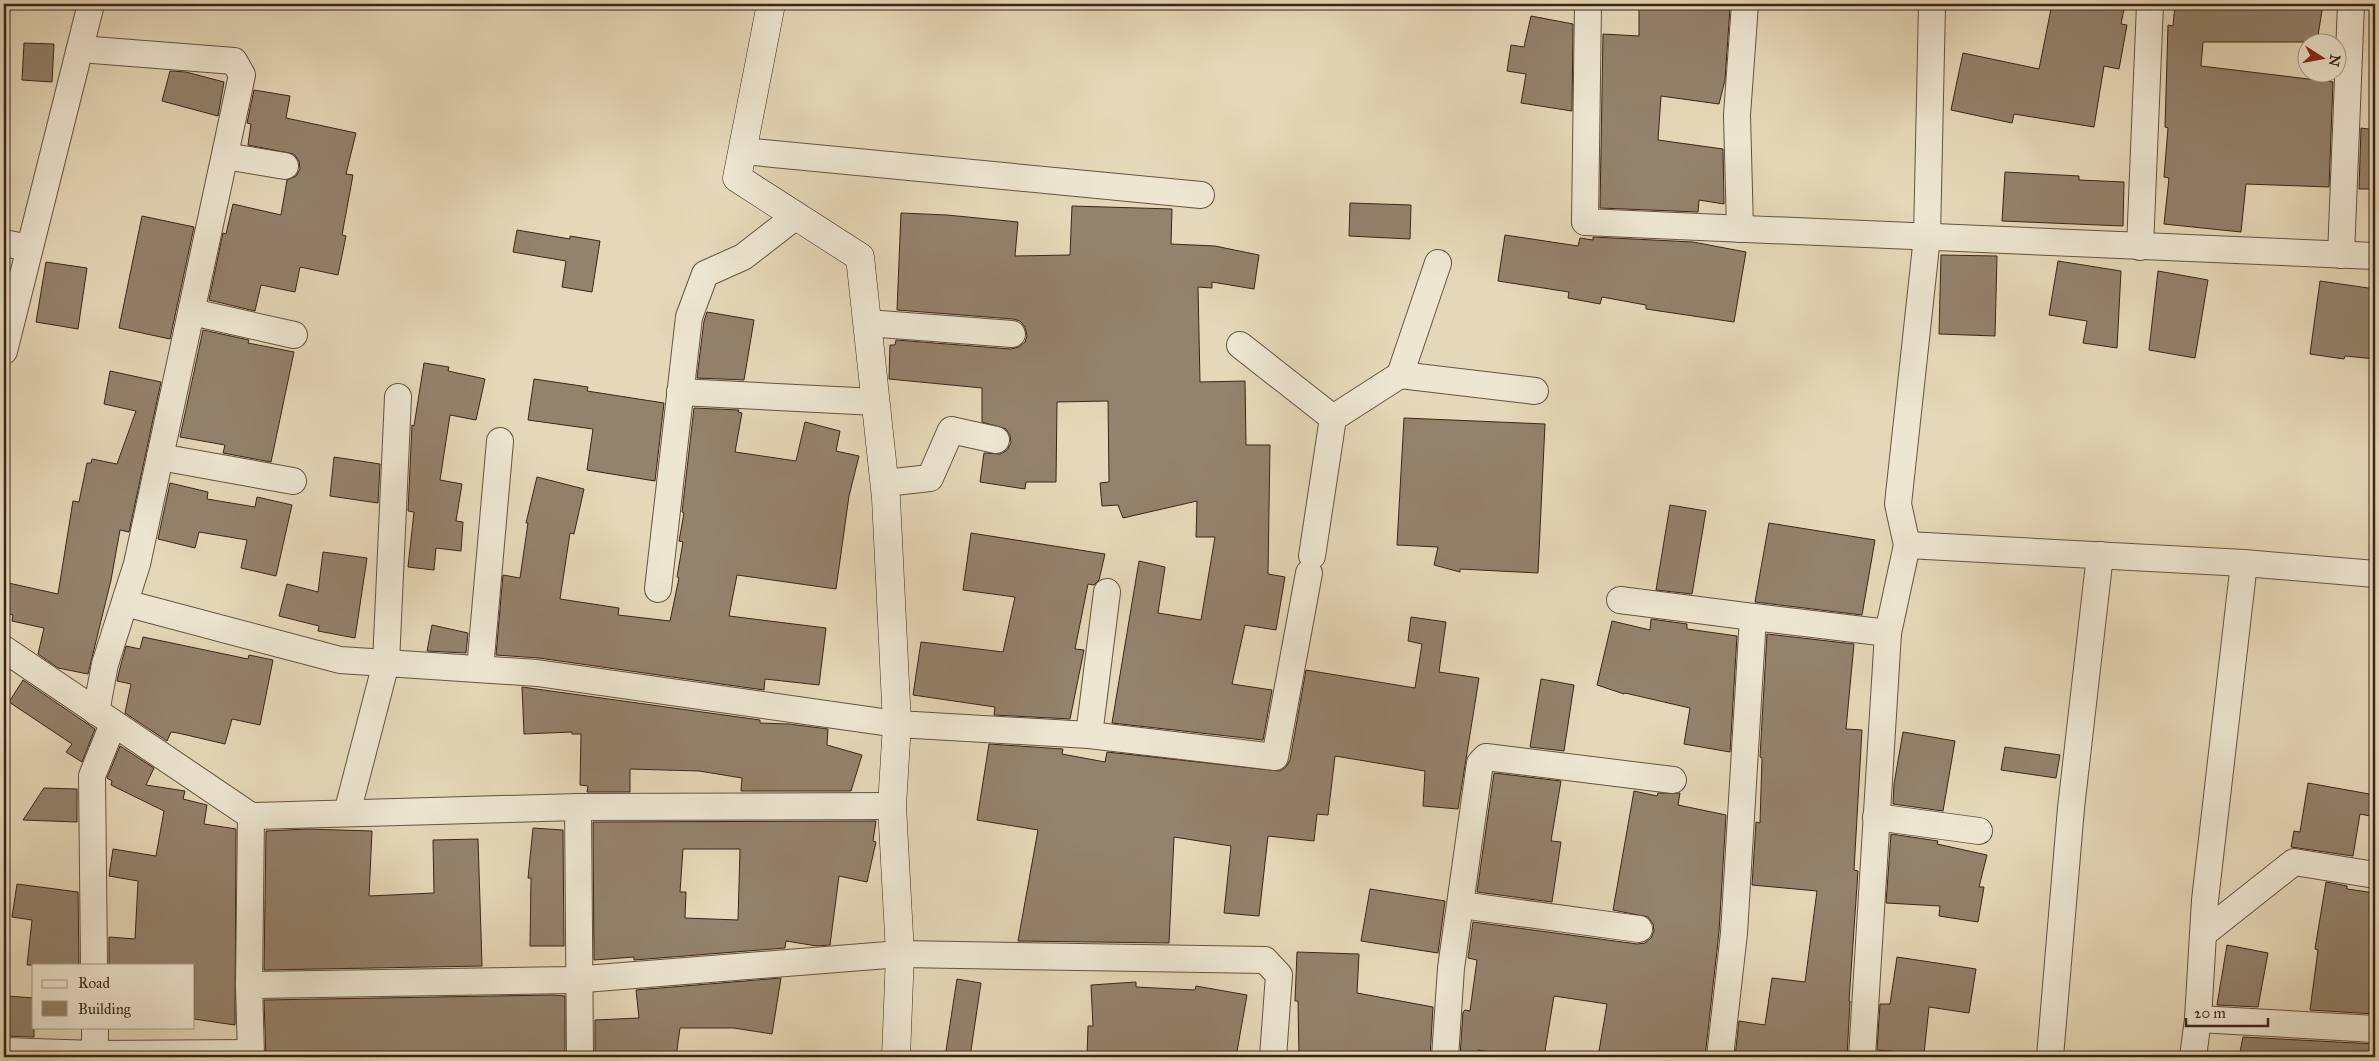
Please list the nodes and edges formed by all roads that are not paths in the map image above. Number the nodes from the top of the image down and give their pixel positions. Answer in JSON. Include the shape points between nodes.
{"nodes":[{"id":1,"x":91,"y":4,"type":"edge"},
{"id":2,"x":771,"y":4,"type":"edge"},
{"id":3,"x":1588,"y":4,"type":"edge"},
{"id":4,"x":1745,"y":4,"type":"edge"},
{"id":5,"x":1932,"y":4,"type":"edge"},
{"id":6,"x":2150,"y":4,"type":"edge"},
{"id":7,"x":2351,"y":4,"type":"edge"},
{"id":8,"x":80,"y":49,"type":"junction"},
{"id":9,"x":743,"y":151,"type":"junction"},
{"id":10,"x":225,"y":156,"type":"junction"},
{"id":11,"x":285,"y":166,"type":"dead end"},
{"id":12,"x":1201,"y":195,"type":"dead end"},
{"id":13,"x":796,"y":216,"type":"junction"},
{"id":14,"x":1740,"y":229,"type":"junction"},
{"id":15,"x":1927,"y":237,"type":"junction"},
{"id":16,"x":4,"y":243,"type":"edge"},
{"id":17,"x":2140,"y":247,"type":"junction"},
{"id":18,"x":29,"y":248,"type":"junction"},
{"id":19,"x":2341,"y":256,"type":"junction"},
{"id":20,"x":2375,"y":256,"type":"edge"},
{"id":21,"x":1438,"y":263,"type":"dead end"},
{"id":22,"x":192,"y":312,"type":"junction"},
{"id":23,"x":867,"y":323,"type":"junction"},
{"id":24,"x":1012,"y":334,"type":"dead end"},
{"id":25,"x":294,"y":335,"type":"dead end"},
{"id":26,"x":1240,"y":345,"type":"dead end"},
{"id":27,"x":4,"y":351,"type":"edge"},
{"id":28,"x":1400,"y":376,"type":"junction"},
{"id":29,"x":1535,"y":391,"type":"dead end"},
{"id":30,"x":680,"y":392,"type":"junction"},
{"id":31,"x":398,"y":397,"type":"dead end"},
{"id":32,"x":876,"y":402,"type":"junction"},
{"id":33,"x":1333,"y":418,"type":"junction"},
{"id":34,"x":996,"y":440,"type":"dead end"},
{"id":35,"x":500,"y":441,"type":"dead end"},
{"id":36,"x":160,"y":458,"type":"junction"},
{"id":37,"x":292,"y":481,"type":"dead end"},
{"id":38,"x":884,"y":483,"type":"junction"},
{"id":39,"x":1907,"y":545,"type":"junction"},
{"id":40,"x":2100,"y":555,"type":"junction"},
{"id":41,"x":2244,"y":564,"type":"junction"},
{"id":42,"x":2375,"y":574,"type":"edge"},
{"id":43,"x":658,"y":589,"type":"dead end"},
{"id":44,"x":1107,"y":592,"type":"dead end"},
{"id":45,"x":1620,"y":600,"type":"dead end"},
{"id":46,"x":125,"y":603,"type":"junction"},
{"id":47,"x":1753,"y":617,"type":"junction"},
{"id":48,"x":1888,"y":633,"type":"junction"},
{"id":49,"x":4,"y":649,"type":"edge"},
{"id":50,"x":386,"y":663,"type":"junction"},
{"id":51,"x":480,"y":669,"type":"junction"},
{"id":52,"x":104,"y":718,"type":"junction"},
{"id":53,"x":897,"y":724,"type":"junction"},
{"id":54,"x":1089,"y":735,"type":"junction"},
{"id":55,"x":1673,"y":780,"type":"dead end"},
{"id":56,"x":892,"y":806,"type":"junction"},
{"id":57,"x":578,"y":807,"type":"junction"},
{"id":58,"x":347,"y":813,"type":"junction"},
{"id":59,"x":251,"y":816,"type":"junction"},
{"id":60,"x":1876,"y":818,"type":"junction"},
{"id":61,"x":1979,"y":831,"type":"dead end"},
{"id":62,"x":2375,"y":875,"type":"edge"},
{"id":63,"x":1461,"y":905,"type":"junction"},
{"id":64,"x":1639,"y":929,"type":"dead end"},
{"id":65,"x":2203,"y":934,"type":"junction"},
{"id":66,"x":900,"y":954,"type":"junction"},
{"id":67,"x":94,"y":964,"type":"edge"},
{"id":68,"x":580,"y":979,"type":"junction"},
{"id":69,"x":249,"y":985,"type":"junction"},
{"id":70,"x":2198,"y":1019,"type":"junction"},
{"id":71,"x":95,"y":1028,"type":"edge"},
{"id":72,"x":2375,"y":1029,"type":"edge"},
{"id":73,"x":14,"y":1053,"type":"edge"},
{"id":74,"x":95,"y":1054,"type":"junction"},
{"id":75,"x":251,"y":1055,"type":"edge"},
{"id":76,"x":580,"y":1057,"type":"edge"},
{"id":77,"x":896,"y":1057,"type":"edge"},
{"id":78,"x":1273,"y":1057,"type":"edge"},
{"id":79,"x":1449,"y":1057,"type":"edge"},
{"id":80,"x":1720,"y":1057,"type":"edge"},
{"id":81,"x":1862,"y":1057,"type":"edge"},
{"id":82,"x":2050,"y":1057,"type":"edge"},
{"id":83,"x":2193,"y":1057,"type":"edge"}],
"edges":[{"from":1,"to":8,"type":"street"},
{"from":2,"to":9,"type":"street"},
{"from":3,"to":14,"type":"street","via":[[1585,222]]},
{"from":4,"to":14,"type":"street","via":[[1737,116]]},
{"from":5,"to":15,"type":"street"},
{"from":6,"to":17,"type":"street"},
{"from":7,"to":19,"type":"street"},
{"from":8,"to":10,"type":"street","via":[[234,61],[242,75]]},
{"from":8,"to":18,"type":"street"},
{"from":9,"to":12,"type":"street"},
{"from":9,"to":13,"type":"street","via":[[738,178]]},
{"from":10,"to":11,"type":"street"},
{"from":10,"to":22,"type":"street"},
{"from":13,"to":23,"type":"street","via":[[860,257]]},
{"from":13,"to":30,"type":"street","via":[[743,257],[705,274],[689,317]]},
{"from":14,"to":15,"type":"street"},
{"from":15,"to":17,"type":"street"},
{"from":15,"to":39,"type":"street","via":[[1898,504]]},
{"from":16,"to":18,"type":"street"},
{"from":17,"to":19,"type":"street"},
{"from":18,"to":27,"type":"street"},
{"from":19,"to":20,"type":"street"},
{"from":21,"to":28,"type":"street"},
{"from":22,"to":25,"type":"street"},
{"from":22,"to":36,"type":"street"},
{"from":23,"to":24,"type":"street"},
{"from":23,"to":32,"type":"street"},
{"from":26,"to":33,"type":"street"},
{"from":28,"to":29,"type":"street"},
{"from":28,"to":33,"type":"street"},
{"from":30,"to":32,"type":"street"},
{"from":30,"to":43,"type":"street"},
{"from":31,"to":50,"type":"street"},
{"from":32,"to":38,"type":"street"},
{"from":33,"to":54,"type":"street","via":[[1275,757]]},
{"from":34,"to":38,"type":"street","via":[[951,430],[930,478]]},
{"from":35,"to":51,"type":"street"},
{"from":36,"to":37,"type":"street"},
{"from":36,"to":46,"type":"street","via":[[137,564]]},
{"from":38,"to":53,"type":"street"},
{"from":39,"to":40,"type":"street"},
{"from":39,"to":48,"type":"street"},
{"from":40,"to":41,"type":"street"},
{"from":40,"to":82,"type":"street","via":[[2070,808]]},
{"from":41,"to":42,"type":"street"},
{"from":41,"to":65,"type":"street"},
{"from":44,"to":54,"type":"street"},
{"from":45,"to":47,"type":"street"},
{"from":46,"to":50,"type":"street","via":[[340,660]]},
{"from":46,"to":52,"type":"street","via":[[105,664]]},
{"from":47,"to":48,"type":"street"},
{"from":47,"to":80,"type":"street","via":[[1734,933]]},
{"from":48,"to":60,"type":"street"},
{"from":49,"to":52,"type":"street"},
{"from":50,"to":51,"type":"street"},
{"from":50,"to":58,"type":"street"},
{"from":51,"to":53,"type":"street","via":[[537,673]]},
{"from":52,"to":59,"type":"street"},
{"from":52,"to":67,"type":"street","via":[[92,776]]},
{"from":53,"to":54,"type":"street"},
{"from":53,"to":56,"type":"street"},
{"from":55,"to":63,"type":"street","via":[[1486,757],[1480,763]]},
{"from":56,"to":57,"type":"street"},
{"from":56,"to":66,"type":"street"},
{"from":57,"to":58,"type":"street"},
{"from":57,"to":68,"type":"street"},
{"from":58,"to":59,"type":"street"},
{"from":59,"to":69,"type":"street"},
{"from":60,"to":61,"type":"street"},
{"from":60,"to":81,"type":"street"},
{"from":62,"to":65,"type":"street","via":[[2294,862]]},
{"from":63,"to":64,"type":"street"},
{"from":63,"to":79,"type":"street","via":[[1451,968]]},
{"from":65,"to":70,"type":"street"},
{"from":66,"to":68,"type":"street"},
{"from":66,"to":77,"type":"street"},
{"from":66,"to":78,"type":"street","via":[[1265,960],[1279,975]]},
{"from":68,"to":69,"type":"street"},
{"from":68,"to":76,"type":"street"},
{"from":69,"to":75,"type":"street"},
{"from":70,"to":72,"type":"street"},
{"from":70,"to":83,"type":"street"},
{"from":71,"to":74,"type":"street"},
{"from":73,"to":74,"type":"street"},
{"from":74,"to":75,"type":"street"}]}
